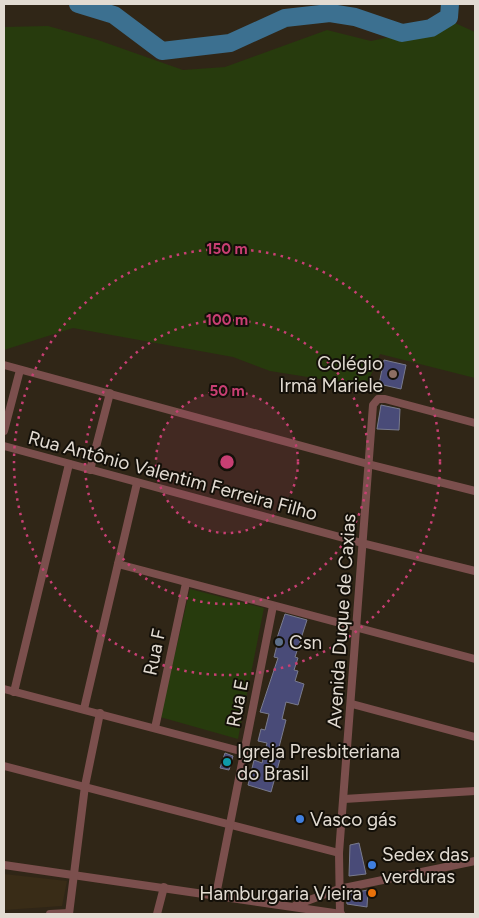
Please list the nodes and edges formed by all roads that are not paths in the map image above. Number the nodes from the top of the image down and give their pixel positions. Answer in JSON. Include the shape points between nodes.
{"nodes":[{"id":1,"x":4,"y":365,"type":"edge"},
{"id":2,"x":20,"y":370,"type":"junction"},
{"id":3,"x":110,"y":393,"type":"junction"},
{"id":4,"x":475,"y":423,"type":"edge"},
{"id":5,"x":4,"y":431,"type":"edge"},
{"id":6,"x":4,"y":446,"type":"edge"},
{"id":7,"x":69,"y":464,"type":"junction"},
{"id":8,"x":368,"y":464,"type":"junction"},
{"id":9,"x":90,"y":470,"type":"junction"},
{"id":10,"x":137,"y":483,"type":"junction"},
{"id":11,"x":475,"y":491,"type":"edge"},
{"id":12,"x":362,"y":543,"type":"junction"},
{"id":13,"x":118,"y":564,"type":"junction"},
{"id":14,"x":475,"y":572,"type":"edge"},
{"id":15,"x":186,"y":583,"type":"junction"},
{"id":16,"x":273,"y":606,"type":"junction"},
{"id":17,"x":355,"y":628,"type":"junction"},
{"id":18,"x":475,"y":659,"type":"edge"},
{"id":19,"x":4,"y":689,"type":"edge"},
{"id":20,"x":14,"y":692,"type":"junction"},
{"id":21,"x":352,"y":704,"type":"junction"},
{"id":22,"x":84,"y":710,"type":"junction"},
{"id":23,"x":100,"y":713,"type":"junction"},
{"id":24,"x":155,"y":728,"type":"junction"},
{"id":25,"x":475,"y":736,"type":"edge"},
{"id":26,"x":244,"y":752,"type":"junction"},
{"id":27,"x":4,"y":766,"type":"edge"},
{"id":28,"x":86,"y":786,"type":"junction"},
{"id":29,"x":475,"y":791,"type":"edge"},
{"id":30,"x":344,"y":799,"type":"junction"},
{"id":31,"x":231,"y":825,"type":"junction"},
{"id":32,"x":339,"y":853,"type":"junction"},
{"id":33,"x":475,"y":861,"type":"edge"},
{"id":34,"x":4,"y":865,"type":"edge"},
{"id":35,"x":74,"y":874,"type":"junction"},
{"id":36,"x":164,"y":888,"type":"junction"},
{"id":37,"x":339,"y":889,"type":"junction"},
{"id":38,"x":216,"y":895,"type":"junction"},
{"id":39,"x":293,"y":906,"type":"junction"},
{"id":40,"x":50,"y":914,"type":"edge"},
{"id":41,"x":69,"y":914,"type":"edge"},
{"id":42,"x":157,"y":914,"type":"edge"},
{"id":43,"x":340,"y":914,"type":"edge"}],
"edges":[{"from":1,"to":2,"type":"street"},
{"from":2,"to":3,"type":"street"},
{"from":2,"to":5,"type":"street"},
{"from":3,"to":8,"type":"street"},
{"from":3,"to":9,"type":"street"},
{"from":4,"to":8,"type":"street","name":"Avenida Duque de Caxias","via":[[378,399],[373,404]]},
{"from":6,"to":7,"type":"street","name":"Rua Antônio Valentim Ferreira Filho"},
{"from":7,"to":9,"type":"street","name":"Rua Antônio Valentim Ferreira Filho"},
{"from":7,"to":20,"type":"street"},
{"from":8,"to":11,"type":"street"},
{"from":8,"to":12,"type":"street","name":"Avenida Duque de Caxias"},
{"from":9,"to":10,"type":"street","name":"Rua Antônio Valentim Ferreira Filho"},
{"from":10,"to":12,"type":"street","name":"Rua Antônio Valentim Ferreira Filho"},
{"from":10,"to":13,"type":"street"},
{"from":12,"to":14,"type":"street","name":"Rua Antônio Valentim Ferreira Filho"},
{"from":12,"to":17,"type":"street","name":"Avenida Duque de Caxias"},
{"from":13,"to":15,"type":"street"},
{"from":13,"to":22,"type":"street"},
{"from":15,"to":16,"type":"street"},
{"from":15,"to":24,"type":"street","name":"Rua F"},
{"from":16,"to":17,"type":"street"},
{"from":16,"to":26,"type":"street","name":"Rua E"},
{"from":17,"to":18,"type":"street"},
{"from":17,"to":21,"type":"street","name":"Avenida Duque de Caxias"},
{"from":19,"to":20,"type":"street"},
{"from":20,"to":22,"type":"street"},
{"from":21,"to":25,"type":"street"},
{"from":21,"to":30,"type":"street","name":"Avenida Duque de Caxias"},
{"from":22,"to":23,"type":"street"},
{"from":23,"to":24,"type":"street"},
{"from":23,"to":28,"type":"street"},
{"from":24,"to":26,"type":"street"},
{"from":26,"to":31,"type":"street","name":"Rua E"},
{"from":27,"to":28,"type":"street"},
{"from":28,"to":31,"type":"street"},
{"from":28,"to":35,"type":"street"},
{"from":29,"to":30,"type":"street"},
{"from":30,"to":32,"type":"street","name":"Avenida Duque de Caxias"},
{"from":31,"to":32,"type":"street"},
{"from":31,"to":38,"type":"street","name":"Rua E"},
{"from":32,"to":37,"type":"street","name":"Avenida Duque de Caxias"},
{"from":33,"to":37,"type":"street"},
{"from":34,"to":35,"type":"street"},
{"from":35,"to":36,"type":"street"},
{"from":35,"to":41,"type":"street"},
{"from":36,"to":38,"type":"street"},
{"from":36,"to":42,"type":"street"},
{"from":37,"to":39,"type":"street"},
{"from":37,"to":43,"type":"street","name":"Avenida Duque de Caxias"},
{"from":38,"to":39,"type":"street"},
{"from":39,"to":43,"type":"street"},
{"from":40,"to":41,"type":"street"}]}
